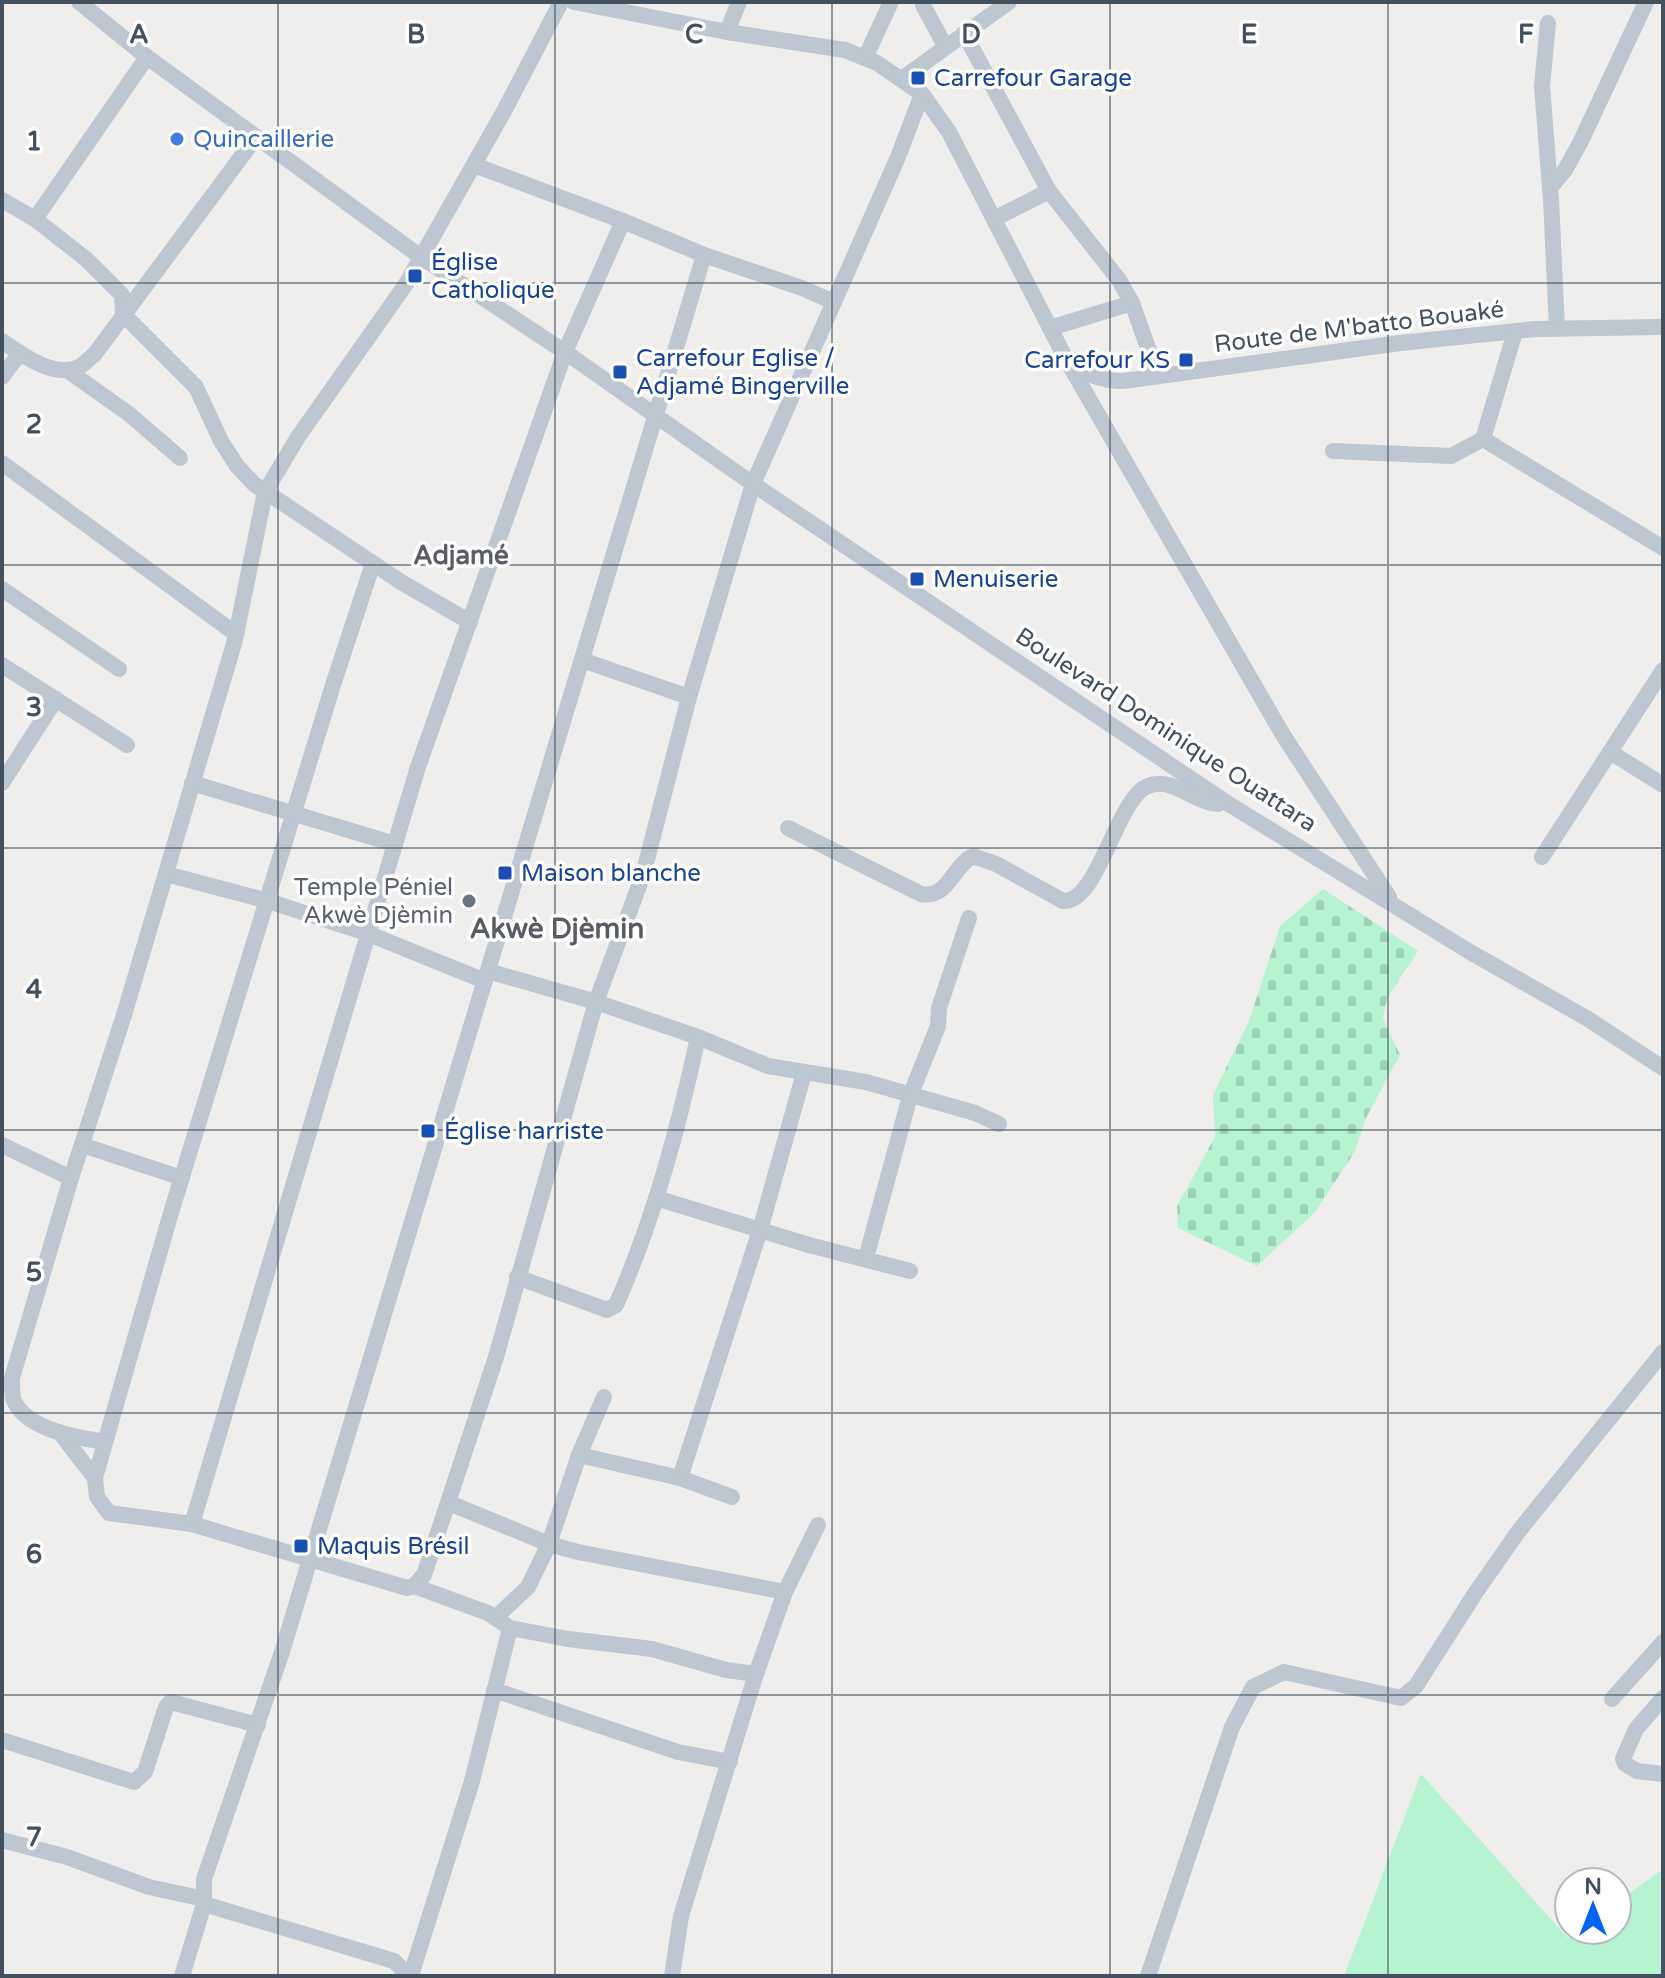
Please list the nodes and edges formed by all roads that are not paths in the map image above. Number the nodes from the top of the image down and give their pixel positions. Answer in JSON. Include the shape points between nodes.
{"nodes":[{"id":1,"x":79,"y":2,"type":"edge"},
{"id":2,"x":561,"y":2,"type":"edge"},
{"id":3,"x":574,"y":2,"type":"edge"},
{"id":4,"x":739,"y":2,"type":"edge"},
{"id":5,"x":891,"y":2,"type":"edge"},
{"id":6,"x":1009,"y":2,"type":"edge"},
{"id":7,"x":1646,"y":2,"type":"edge"},
{"id":8,"x":923,"y":5,"type":"dead end"},
{"id":9,"x":1548,"y":23,"type":"dead end"},
{"id":10,"x":727,"y":32,"type":"junction"},
{"id":11,"x":964,"y":33,"type":"junction"},
{"id":12,"x":945,"y":46,"type":"junction"},
{"id":13,"x":147,"y":57,"type":"junction"},
{"id":14,"x":865,"y":58,"type":"junction"},
{"id":15,"x":903,"y":78,"type":"junction"},
{"id":16,"x":922,"y":94,"type":"junction"},
{"id":17,"x":256,"y":137,"type":"junction"},
{"id":18,"x":474,"y":165,"type":"junction"},
{"id":19,"x":1550,"y":188,"type":"junction"},
{"id":20,"x":1049,"y":191,"type":"junction"},
{"id":21,"x":2,"y":200,"type":"edge"},
{"id":22,"x":35,"y":219,"type":"junction"},
{"id":23,"x":994,"y":219,"type":"junction"},
{"id":24,"x":623,"y":221,"type":"junction"},
{"id":25,"x":704,"y":255,"type":"junction"},
{"id":26,"x":421,"y":257,"type":"junction"},
{"id":27,"x":834,"y":302,"type":"junction"},
{"id":28,"x":1132,"y":303,"type":"junction"},
{"id":29,"x":123,"y":314,"type":"junction"},
{"id":30,"x":1663,"y":327,"type":"edge"},
{"id":31,"x":1050,"y":328,"type":"junction"},
{"id":32,"x":1557,"y":328,"type":"junction"},
{"id":33,"x":1515,"y":332,"type":"junction"},
{"id":34,"x":2,"y":341,"type":"edge"},
{"id":35,"x":565,"y":352,"type":"junction"},
{"id":36,"x":20,"y":353,"type":"junction"},
{"id":37,"x":1066,"y":359,"type":"junction"},
{"id":38,"x":67,"y":370,"type":"junction"},
{"id":39,"x":1158,"y":376,"type":"junction"},
{"id":40,"x":2,"y":377,"type":"edge"},
{"id":41,"x":655,"y":414,"type":"junction"},
{"id":42,"x":1483,"y":439,"type":"junction"},
{"id":43,"x":1333,"y":451,"type":"dead end"},
{"id":44,"x":180,"y":458,"type":"dead end"},
{"id":45,"x":2,"y":463,"type":"edge"},
{"id":46,"x":753,"y":484,"type":"junction"},
{"id":47,"x":265,"y":492,"type":"junction"},
{"id":48,"x":1663,"y":548,"type":"edge"},
{"id":49,"x":373,"y":563,"type":"junction"},
{"id":50,"x":2,"y":589,"type":"edge"},
{"id":51,"x":470,"y":622,"type":"junction"},
{"id":52,"x":236,"y":634,"type":"junction"},
{"id":53,"x":582,"y":660,"type":"junction"},
{"id":54,"x":2,"y":665,"type":"edge"},
{"id":55,"x":119,"y":669,"type":"dead end"},
{"id":56,"x":1663,"y":670,"type":"edge"},
{"id":57,"x":689,"y":697,"type":"junction"},
{"id":58,"x":56,"y":699,"type":"junction"},
{"id":59,"x":127,"y":745,"type":"dead end"},
{"id":60,"x":1610,"y":752,"type":"junction"},
{"id":61,"x":2,"y":783,"type":"edge"},
{"id":62,"x":192,"y":783,"type":"junction"},
{"id":63,"x":1663,"y":785,"type":"edge"},
{"id":64,"x":1227,"y":803,"type":"junction"},
{"id":65,"x":294,"y":812,"type":"junction"},
{"id":66,"x":788,"y":828,"type":"dead end"},
{"id":67,"x":395,"y":844,"type":"junction"},
{"id":68,"x":1542,"y":857,"type":"dead end"},
{"id":69,"x":166,"y":874,"type":"junction"},
{"id":70,"x":268,"y":901,"type":"junction"},
{"id":71,"x":1392,"y":903,"type":"junction"},
{"id":72,"x":969,"y":918,"type":"dead end"},
{"id":73,"x":369,"y":934,"type":"junction"},
{"id":74,"x":486,"y":976,"type":"junction"},
{"id":75,"x":596,"y":1002,"type":"junction"},
{"id":76,"x":698,"y":1037,"type":"junction"},
{"id":77,"x":1663,"y":1068,"type":"edge"},
{"id":78,"x":804,"y":1073,"type":"junction"},
{"id":79,"x":910,"y":1096,"type":"junction"},
{"id":80,"x":999,"y":1124,"type":"dead end"},
{"id":81,"x":2,"y":1145,"type":"edge"},
{"id":82,"x":82,"y":1145,"type":"junction"},
{"id":83,"x":71,"y":1178,"type":"junction"},
{"id":84,"x":182,"y":1178,"type":"junction"},
{"id":85,"x":656,"y":1198,"type":"junction"},
{"id":86,"x":760,"y":1230,"type":"junction"},
{"id":87,"x":866,"y":1258,"type":"junction"},
{"id":88,"x":910,"y":1271,"type":"dead end"},
{"id":89,"x":517,"y":1277,"type":"junction"},
{"id":90,"x":1663,"y":1352,"type":"edge"},
{"id":91,"x":604,"y":1397,"type":"dead end"},
{"id":92,"x":61,"y":1434,"type":"junction"},
{"id":93,"x":105,"y":1442,"type":"junction"},
{"id":94,"x":579,"y":1455,"type":"junction"},
{"id":95,"x":95,"y":1478,"type":"junction"},
{"id":96,"x":680,"y":1478,"type":"junction"},
{"id":97,"x":732,"y":1497,"type":"dead end"},
{"id":98,"x":449,"y":1503,"type":"junction"},
{"id":99,"x":192,"y":1524,"type":"junction"},
{"id":100,"x":818,"y":1525,"type":"dead end"},
{"id":101,"x":549,"y":1544,"type":"junction"},
{"id":102,"x":309,"y":1558,"type":"junction"},
{"id":103,"x":414,"y":1586,"type":"junction"},
{"id":104,"x":785,"y":1592,"type":"junction"},
{"id":105,"x":495,"y":1618,"type":"junction"},
{"id":106,"x":510,"y":1628,"type":"junction"},
{"id":107,"x":1663,"y":1642,"type":"edge"},
{"id":108,"x":756,"y":1674,"type":"junction"},
{"id":109,"x":494,"y":1690,"type":"junction"},
{"id":110,"x":1663,"y":1698,"type":"edge"},
{"id":111,"x":1612,"y":1699,"type":"dead end"},
{"id":112,"x":258,"y":1725,"type":"junction"},
{"id":113,"x":2,"y":1740,"type":"edge"},
{"id":114,"x":730,"y":1762,"type":"junction"},
{"id":115,"x":1663,"y":1774,"type":"edge"},
{"id":116,"x":2,"y":1840,"type":"edge"},
{"id":117,"x":204,"y":1902,"type":"junction"},
{"id":118,"x":410,"y":1973,"type":"edge"},
{"id":119,"x":182,"y":1976,"type":"edge"},
{"id":120,"x":672,"y":1976,"type":"edge"},
{"id":121,"x":1148,"y":1976,"type":"edge"}],
"edges":[{"from":1,"to":13,"type":"street","name":"Boulevard Dominique Ouattara"},
{"from":2,"to":18,"type":"street"},
{"from":3,"to":10,"type":"street"},
{"from":4,"to":10,"type":"street"},
{"from":5,"to":14,"type":"street"},
{"from":6,"to":11,"type":"street"},
{"from":7,"to":19,"type":"street","via":[[1581,141]]},
{"from":8,"to":12,"type":"street"},
{"from":9,"to":19,"type":"street","via":[[1542,86]]},
{"from":10,"to":14,"type":"street","via":[[823,46]]},
{"from":11,"to":12,"type":"street"},
{"from":11,"to":20,"type":"street"},
{"from":12,"to":15,"type":"street"},
{"from":13,"to":17,"type":"street","name":"Boulevard Dominique Ouattara"},
{"from":13,"to":22,"type":"street"},
{"from":14,"to":15,"type":"street"},
{"from":15,"to":16,"type":"street"},
{"from":16,"to":23,"type":"street","via":[[949,132]]},
{"from":16,"to":27,"type":"street"},
{"from":17,"to":26,"type":"street","name":"Boulevard Dominique Ouattara"},
{"from":17,"to":29,"type":"street"},
{"from":18,"to":24,"type":"street"},
{"from":18,"to":26,"type":"street"},
{"from":19,"to":32,"type":"street"},
{"from":20,"to":23,"type":"street"},
{"from":20,"to":28,"type":"street"},
{"from":21,"to":22,"type":"street"},
{"from":22,"to":29,"type":"street","via":[[122,295]]},
{"from":23,"to":31,"type":"street"},
{"from":24,"to":25,"type":"street"},
{"from":24,"to":35,"type":"street"},
{"from":25,"to":27,"type":"street"},
{"from":25,"to":41,"type":"street"},
{"from":26,"to":35,"type":"street","name":"Boulevard Dominique Ouattara"},
{"from":26,"to":47,"type":"street"},
{"from":27,"to":46,"type":"street"},
{"from":28,"to":31,"type":"street"},
{"from":28,"to":39,"type":"street"},
{"from":29,"to":38,"type":"street","via":[[94,355]]},
{"from":29,"to":47,"type":"street","via":[[196,387],[237,466]]},
{"from":30,"to":32,"type":"street","name":"Route de M'batto Bouaké"},
{"from":31,"to":37,"type":"street"},
{"from":32,"to":33,"type":"street","name":"Route de M'batto Bouaké"},
{"from":33,"to":39,"type":"street","name":"Route de M'batto Bouaké"},
{"from":33,"to":42,"type":"street"},
{"from":34,"to":36,"type":"street"},
{"from":35,"to":41,"type":"street","name":"Boulevard Dominique Ouattara"},
{"from":35,"to":51,"type":"street"},
{"from":36,"to":38,"type":"street"},
{"from":36,"to":40,"type":"street"},
{"from":37,"to":39,"type":"street","name":"Route de M'batto Bouaké","via":[[1108,381]]},
{"from":37,"to":71,"type":"street","via":[[1283,735]]},
{"from":38,"to":44,"type":"street"},
{"from":41,"to":46,"type":"street","name":"Boulevard Dominique Ouattara"},
{"from":41,"to":53,"type":"street"},
{"from":42,"to":43,"type":"street","via":[[1451,456]]},
{"from":42,"to":48,"type":"street"},
{"from":45,"to":52,"type":"street"},
{"from":46,"to":57,"type":"street"},
{"from":46,"to":64,"type":"street","name":"Boulevard Dominique Ouattara"},
{"from":47,"to":49,"type":"street"},
{"from":47,"to":52,"type":"street"},
{"from":49,"to":51,"type":"street"},
{"from":49,"to":65,"type":"street"},
{"from":50,"to":55,"type":"street"},
{"from":51,"to":67,"type":"street"},
{"from":52,"to":62,"type":"street"},
{"from":53,"to":57,"type":"street"},
{"from":53,"to":74,"type":"street"},
{"from":54,"to":58,"type":"street"},
{"from":56,"to":60,"type":"street"},
{"from":57,"to":75,"type":"street","via":[[643,875]]},
{"from":58,"to":59,"type":"street"},
{"from":58,"to":61,"type":"street"},
{"from":60,"to":63,"type":"street"},
{"from":60,"to":68,"type":"street"},
{"from":62,"to":65,"type":"street"},
{"from":62,"to":69,"type":"street"},
{"from":64,"to":66,"type":"street","via":[[1212,804],[1181,789],[1148,785],[1136,793],[1099,865],[1071,902],[973,856],[941,891],[921,894]]},
{"from":64,"to":71,"type":"street","name":"Boulevard Dominique Ouattara"},
{"from":65,"to":67,"type":"street"},
{"from":65,"to":70,"type":"street"},
{"from":67,"to":73,"type":"street"},
{"from":69,"to":70,"type":"street"},
{"from":69,"to":82,"type":"street"},
{"from":70,"to":73,"type":"street"},
{"from":70,"to":84,"type":"street"},
{"from":71,"to":77,"type":"street","name":"Boulevard Dominique Ouattara"},
{"from":72,"to":79,"type":"street","via":[[939,1008],[938,1026]]},
{"from":73,"to":74,"type":"street"},
{"from":73,"to":99,"type":"street"},
{"from":74,"to":75,"type":"street"},
{"from":74,"to":102,"type":"street"},
{"from":75,"to":76,"type":"street"},
{"from":75,"to":89,"type":"street"},
{"from":76,"to":78,"type":"street","via":[[768,1066]]},
{"from":76,"to":85,"type":"street"},
{"from":78,"to":79,"type":"street","via":[[866,1082]]},
{"from":78,"to":86,"type":"street"},
{"from":79,"to":80,"type":"street"},
{"from":79,"to":87,"type":"street"},
{"from":81,"to":83,"type":"street"},
{"from":82,"to":83,"type":"street"},
{"from":82,"to":84,"type":"street"},
{"from":83,"to":92,"type":"street","via":[[12,1378],[19,1408]]},
{"from":84,"to":93,"type":"street"},
{"from":85,"to":86,"type":"street"},
{"from":85,"to":89,"type":"street","via":[[616,1305],[607,1310]]},
{"from":86,"to":87,"type":"street"},
{"from":86,"to":96,"type":"street"},
{"from":87,"to":88,"type":"street"},
{"from":89,"to":98,"type":"street"},
{"from":90,"to":121,"type":"street","via":[[1518,1532],[1416,1686],[1401,1698],[1284,1672],[1253,1687],[1232,1727]]},
{"from":91,"to":94,"type":"street"},
{"from":92,"to":93,"type":"street"},
{"from":92,"to":95,"type":"street"},
{"from":93,"to":95,"type":"street"},
{"from":94,"to":96,"type":"street"},
{"from":94,"to":101,"type":"street"},
{"from":95,"to":99,"type":"street","via":[[97,1497],[109,1513]]},
{"from":96,"to":97,"type":"street"},
{"from":98,"to":101,"type":"street"},
{"from":98,"to":103,"type":"street","via":[[424,1575]]},
{"from":99,"to":102,"type":"street"},
{"from":100,"to":104,"type":"street"},
{"from":101,"to":104,"type":"street"},
{"from":101,"to":105,"type":"street","via":[[528,1587]]},
{"from":102,"to":103,"type":"street"},
{"from":102,"to":112,"type":"street"},
{"from":103,"to":105,"type":"street"},
{"from":104,"to":108,"type":"street"},
{"from":105,"to":106,"type":"street"},
{"from":106,"to":108,"type":"street","via":[[652,1649]]},
{"from":106,"to":109,"type":"street"},
{"from":107,"to":111,"type":"street"},
{"from":108,"to":114,"type":"street"},
{"from":109,"to":114,"type":"street","via":[[678,1752]]},
{"from":109,"to":118,"type":"street","via":[[472,1781]]},
{"from":110,"to":115,"type":"street","via":[[1636,1729],[1623,1759],[1637,1771]]},
{"from":112,"to":113,"type":"street","via":[[171,1702],[145,1772],[134,1782]]},
{"from":112,"to":117,"type":"street","via":[[204,1879]]},
{"from":114,"to":120,"type":"street","via":[[681,1916]]},
{"from":116,"to":117,"type":"street"},
{"from":117,"to":118,"type":"street","via":[[394,1961]]},
{"from":117,"to":119,"type":"street"}]}
